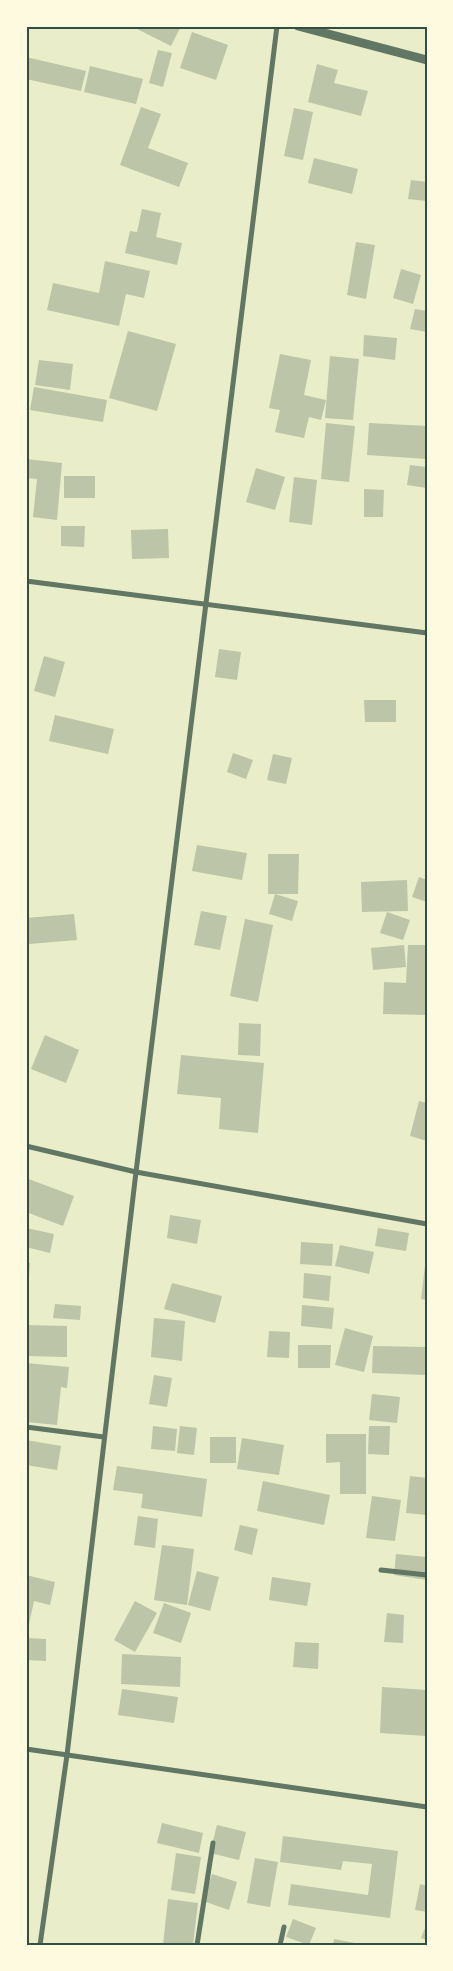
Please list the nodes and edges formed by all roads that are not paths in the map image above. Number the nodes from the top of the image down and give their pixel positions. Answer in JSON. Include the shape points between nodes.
{"nodes":[{"id":1,"x":277,"y":26,"type":"edge"},
{"id":2,"x":298,"y":26,"type":"edge"},
{"id":3,"x":427,"y":60,"type":"edge"},
{"id":4,"x":26,"y":581,"type":"edge"},
{"id":5,"x":206,"y":605,"type":"junction"},
{"id":6,"x":427,"y":633,"type":"edge"},
{"id":7,"x":26,"y":1146,"type":"edge"},
{"id":8,"x":136,"y":1172,"type":"junction"},
{"id":9,"x":427,"y":1224,"type":"edge"},
{"id":10,"x":26,"y":1427,"type":"edge"},
{"id":11,"x":104,"y":1436,"type":"junction"},
{"id":12,"x":381,"y":1570,"type":"dead end"},
{"id":13,"x":427,"y":1575,"type":"edge"},
{"id":14,"x":26,"y":1749,"type":"edge"},
{"id":15,"x":67,"y":1755,"type":"junction"},
{"id":16,"x":427,"y":1807,"type":"edge"},
{"id":17,"x":214,"y":1843,"type":"dead end"},
{"id":18,"x":284,"y":1927,"type":"dead end"},
{"id":19,"x":40,"y":1945,"type":"edge"},
{"id":20,"x":197,"y":1945,"type":"edge"},
{"id":21,"x":280,"y":1945,"type":"edge"}],
"edges":[{"from":1,"to":5,"type":"street"},
{"from":2,"to":3,"type":"street"},
{"from":4,"to":5,"type":"street"},
{"from":5,"to":6,"type":"street"},
{"from":5,"to":8,"type":"street"},
{"from":7,"to":8,"type":"street"},
{"from":8,"to":9,"type":"street"},
{"from":8,"to":11,"type":"street"},
{"from":10,"to":11,"type":"street"},
{"from":11,"to":15,"type":"street"},
{"from":12,"to":13,"type":"street"},
{"from":14,"to":15,"type":"street"},
{"from":15,"to":16,"type":"street"},
{"from":15,"to":19,"type":"street"},
{"from":17,"to":20,"type":"street"},
{"from":18,"to":21,"type":"street"}]}
